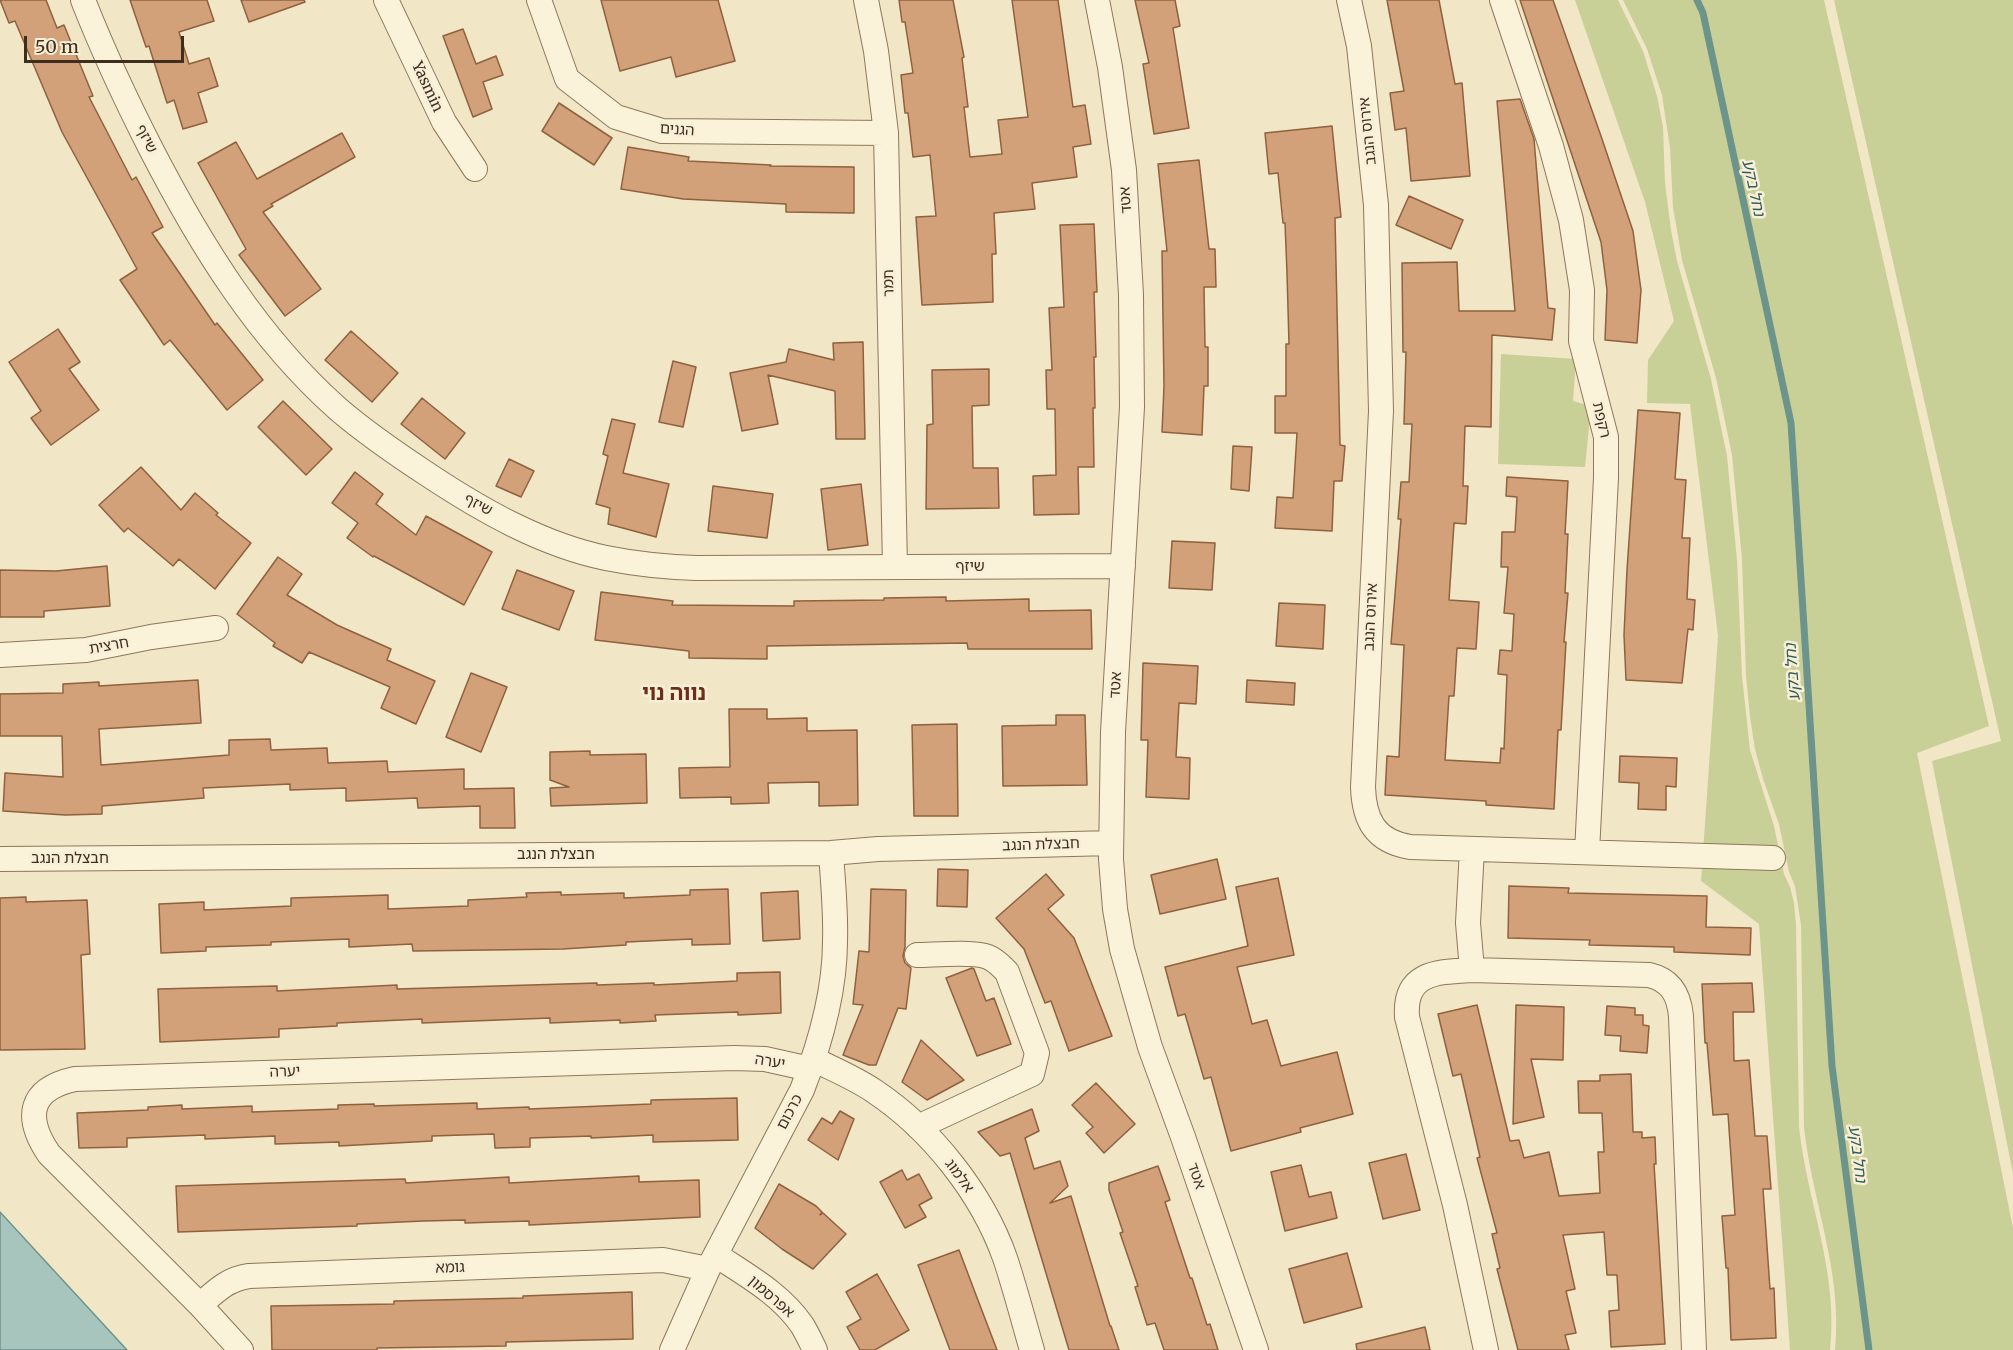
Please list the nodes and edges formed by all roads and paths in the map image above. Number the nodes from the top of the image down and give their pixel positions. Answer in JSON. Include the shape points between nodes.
{"nodes":[{"id":1,"x":83,"y":0,"type":"edge"},
{"id":2,"x":386,"y":0,"type":"edge"},
{"id":3,"x":539,"y":0,"type":"edge"},
{"id":4,"x":866,"y":0,"type":"edge"},
{"id":5,"x":1097,"y":0,"type":"edge"},
{"id":6,"x":1349,"y":0,"type":"edge"},
{"id":7,"x":1503,"y":0,"type":"edge"},
{"id":8,"x":886,"y":133,"type":"junction"},
{"id":9,"x":475,"y":170,"type":"dead end"},
{"id":10,"x":1123,"y":566,"type":"junction"},
{"id":11,"x":895,"y":567,"type":"junction"},
{"id":12,"x":216,"y":628,"type":"dead end"},
{"id":13,"x":0,"y":655,"type":"edge"},
{"id":14,"x":1111,"y":843,"type":"junction"},
{"id":15,"x":1472,"y":849,"type":"junction"},
{"id":16,"x":1587,"y":852,"type":"junction"},
{"id":17,"x":831,"y":853,"type":"junction"},
{"id":18,"x":1773,"y":858,"type":"dead end"},
{"id":19,"x":0,"y":859,"type":"edge"},
{"id":20,"x":916,"y":955,"type":"dead end"},
{"id":21,"x":1472,"y":970,"type":"junction"},
{"id":22,"x":811,"y":1064,"type":"junction"},
{"id":23,"x":918,"y":1127,"type":"junction"},
{"id":24,"x":712,"y":1262,"type":"junction"},
{"id":25,"x":200,"y":1305,"type":"junction"},
{"id":26,"x":240,"y":1350,"type":"edge"},
{"id":27,"x":672,"y":1350,"type":"edge"},
{"id":28,"x":815,"y":1350,"type":"edge"},
{"id":29,"x":1032,"y":1350,"type":"edge"},
{"id":30,"x":1256,"y":1350,"type":"edge"},
{"id":31,"x":1486,"y":1350,"type":"edge"},
{"id":32,"x":1694,"y":1350,"type":"edge"}],
"edges":[{"from":1,"to":11,"type":"street","name":"שיזף","via":[[113,72],[166,178],[234,292],[303,375],[375,439],[455,493],[515,525],[604,558],[696,568]]},
{"from":2,"to":9,"type":"street","name":"Yasmin","via":[[444,122]]},
{"from":3,"to":8,"type":"street","name":"הגנים","via":[[567,80],[616,117],[662,131]]},
{"from":4,"to":8,"type":"street","name":"תמר"},
{"from":5,"to":10,"type":"street","name":"אטד","via":[[1119,127],[1129,255],[1132,407]]},
{"from":6,"to":15,"type":"street","name":"אירוס הנגב","via":[[1359,46],[1376,206],[1381,411],[1363,799],[1373,827],[1393,843]]},
{"from":7,"to":16,"type":"street","name":"רקפת","via":[[1571,220],[1582,290],[1581,341],[1606,437]]},
{"from":8,"to":11,"type":"street","name":"תמר"},
{"from":10,"to":11,"type":"street","name":"שיזף"},
{"from":10,"to":14,"type":"street","name":"אטד"},
{"from":12,"to":13,"type":"street","name":"חרצית","via":[[86,650]]},
{"from":14,"to":17,"type":"street","name":"חבצלת הנגב"},
{"from":14,"to":30,"type":"street","name":"אטד","via":[[1115,909],[1134,994]]},
{"from":15,"to":16,"type":"street","name":"אירוס הנגב"},
{"from":15,"to":21,"type":"street","via":[[1468,923]]},
{"from":16,"to":18,"type":"street","name":"אירוס הנגב"},
{"from":17,"to":19,"type":"street","name":"חבצלת הנגב"},
{"from":17,"to":22,"type":"street","name":"כרכום","via":[[836,944],[824,1023]]},
{"from":20,"to":23,"type":"street","via":[[987,956],[998,963],[1007,972],[1037,1053],[1032,1074]]},
{"from":21,"to":31,"type":"street","via":[[1423,979],[1411,989],[1407,1017],[1460,1226]]},
{"from":21,"to":32,"type":"street","via":[[1649,975],[1667,982],[1674,991],[1681,1016]]},
{"from":22,"to":23,"type":"street","name":"אלמוג","via":[[873,1090]]},
{"from":22,"to":24,"type":"street","name":"כרכום","via":[[802,1090]]},
{"from":22,"to":25,"type":"street","name":"יערה","via":[[734,1058],[57,1083],[40,1096],[34,1110],[39,1140]]},
{"from":23,"to":29,"type":"street","name":"אלמוג","via":[[950,1162],[992,1229]]},
{"from":24,"to":25,"type":"street","name":"גומא","via":[[654,1260],[249,1276],[226,1282]]},
{"from":24,"to":27,"type":"street","name":"כרכום"},
{"from":24,"to":28,"type":"street","name":"אפרסמון","via":[[759,1284],[782,1302],[801,1324]]},
{"from":25,"to":26,"type":"street","name":"יערה"}]}
